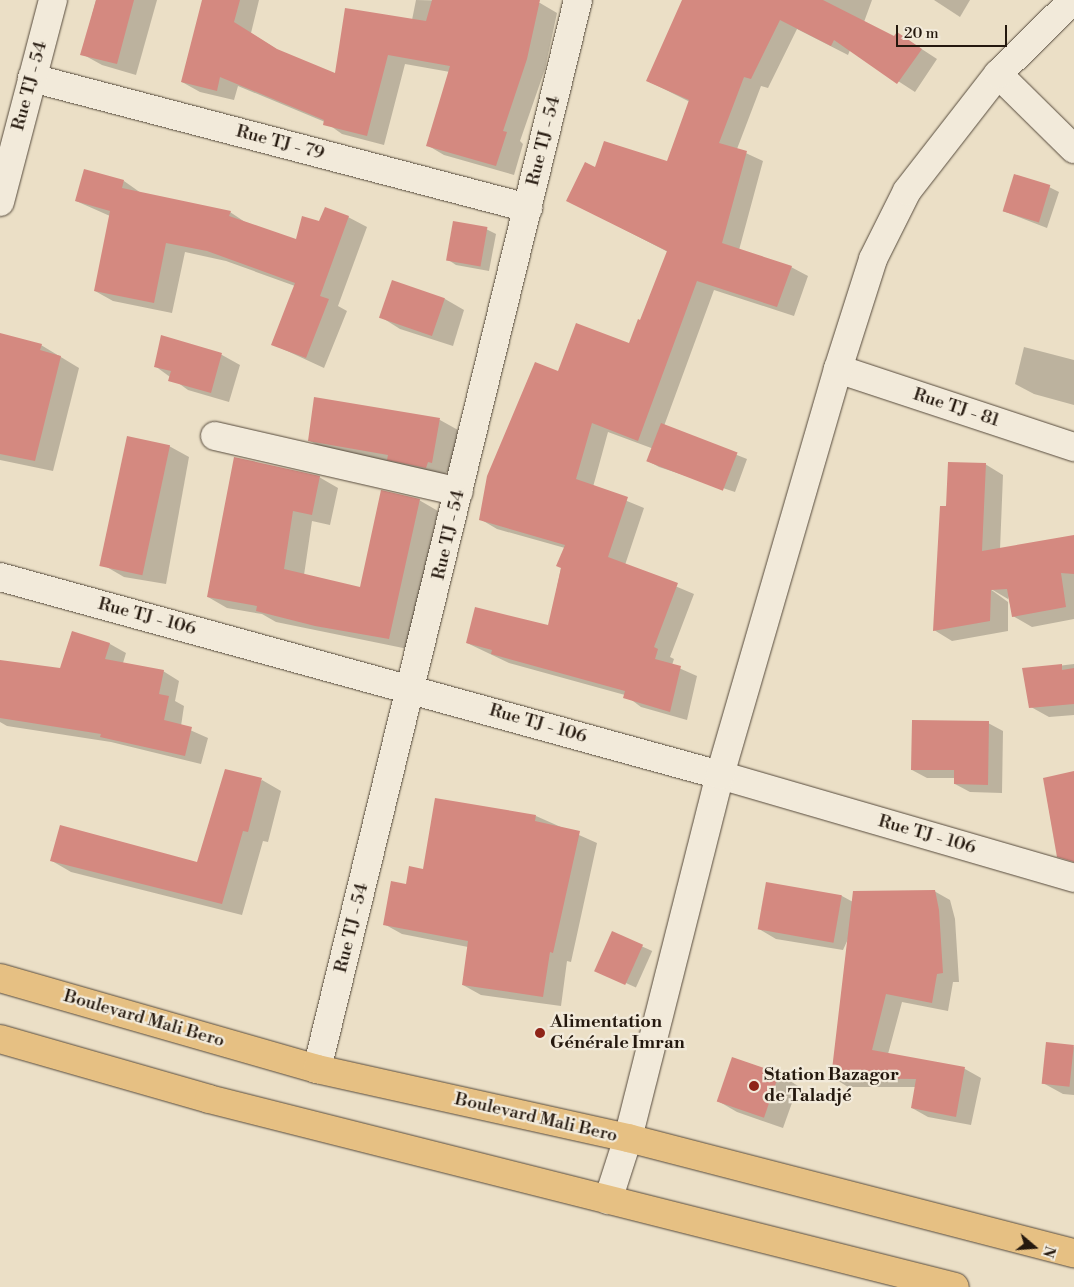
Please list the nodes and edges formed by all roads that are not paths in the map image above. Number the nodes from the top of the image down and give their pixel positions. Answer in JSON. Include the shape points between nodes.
{"nodes":[{"id":1,"x":53,"y":0,"type":"edge"},
{"id":2,"x":578,"y":0,"type":"edge"},
{"id":3,"x":1073,"y":0,"type":"edge"},
{"id":4,"x":998,"y":74,"type":"junction"},
{"id":5,"x":32,"y":78,"type":"junction"},
{"id":6,"x":1074,"y":149,"type":"edge"},
{"id":7,"x":0,"y":202,"type":"edge"},
{"id":8,"x":528,"y":208,"type":"junction"},
{"id":9,"x":838,"y":369,"type":"junction"},
{"id":10,"x":215,"y":436,"type":"dead end"},
{"id":11,"x":1074,"y":447,"type":"edge"},
{"id":12,"x":458,"y":492,"type":"junction"},
{"id":13,"x":0,"y":577,"type":"edge"},
{"id":14,"x":412,"y":689,"type":"junction"},
{"id":15,"x":720,"y":775,"type":"junction"},
{"id":16,"x":1074,"y":878,"type":"edge"},
{"id":17,"x":0,"y":978,"type":"edge"},
{"id":18,"x":0,"y":1039,"type":"edge"},
{"id":19,"x":317,"y":1069,"type":"junction"},
{"id":20,"x":628,"y":1138,"type":"junction"},
{"id":21,"x":608,"y":1200,"type":"junction"},
{"id":22,"x":1074,"y":1253,"type":"edge"},
{"id":23,"x":955,"y":1287,"type":"edge"}],
"edges":[{"from":1,"to":5,"type":"street","name":"Rue TJ - 54"},
{"from":2,"to":8,"type":"street","name":"Rue TJ - 54"},
{"from":3,"to":4,"type":"street"},
{"from":4,"to":6,"type":"street"},
{"from":4,"to":9,"type":"street","via":[[907,191],[873,259]]},
{"from":5,"to":7,"type":"street","name":"Rue TJ - 54"},
{"from":5,"to":8,"type":"street","name":"Rue TJ - 79"},
{"from":8,"to":12,"type":"street","name":"Rue TJ - 54"},
{"from":9,"to":11,"type":"street","name":"Rue TJ - 81"},
{"from":9,"to":15,"type":"street"},
{"from":10,"to":12,"type":"street"},
{"from":12,"to":14,"type":"street","name":"Rue TJ - 54"},
{"from":13,"to":14,"type":"street","name":"Rue TJ - 106"},
{"from":14,"to":15,"type":"street","name":"Rue TJ - 106"},
{"from":14,"to":19,"type":"street","name":"Rue TJ - 54"},
{"from":15,"to":16,"type":"street","name":"Rue TJ - 106"},
{"from":15,"to":20,"type":"street"},
{"from":17,"to":19,"type":"main road","name":"Boulevard Mali Bero"},
{"from":18,"to":21,"type":"main road","via":[[210,1098]]},
{"from":19,"to":20,"type":"main road","name":"Boulevard Mali Bero"},
{"from":20,"to":21,"type":"street"},
{"from":20,"to":22,"type":"main road","name":"Boulevard Mali Bero"},
{"from":21,"to":23,"type":"main road"}]}
